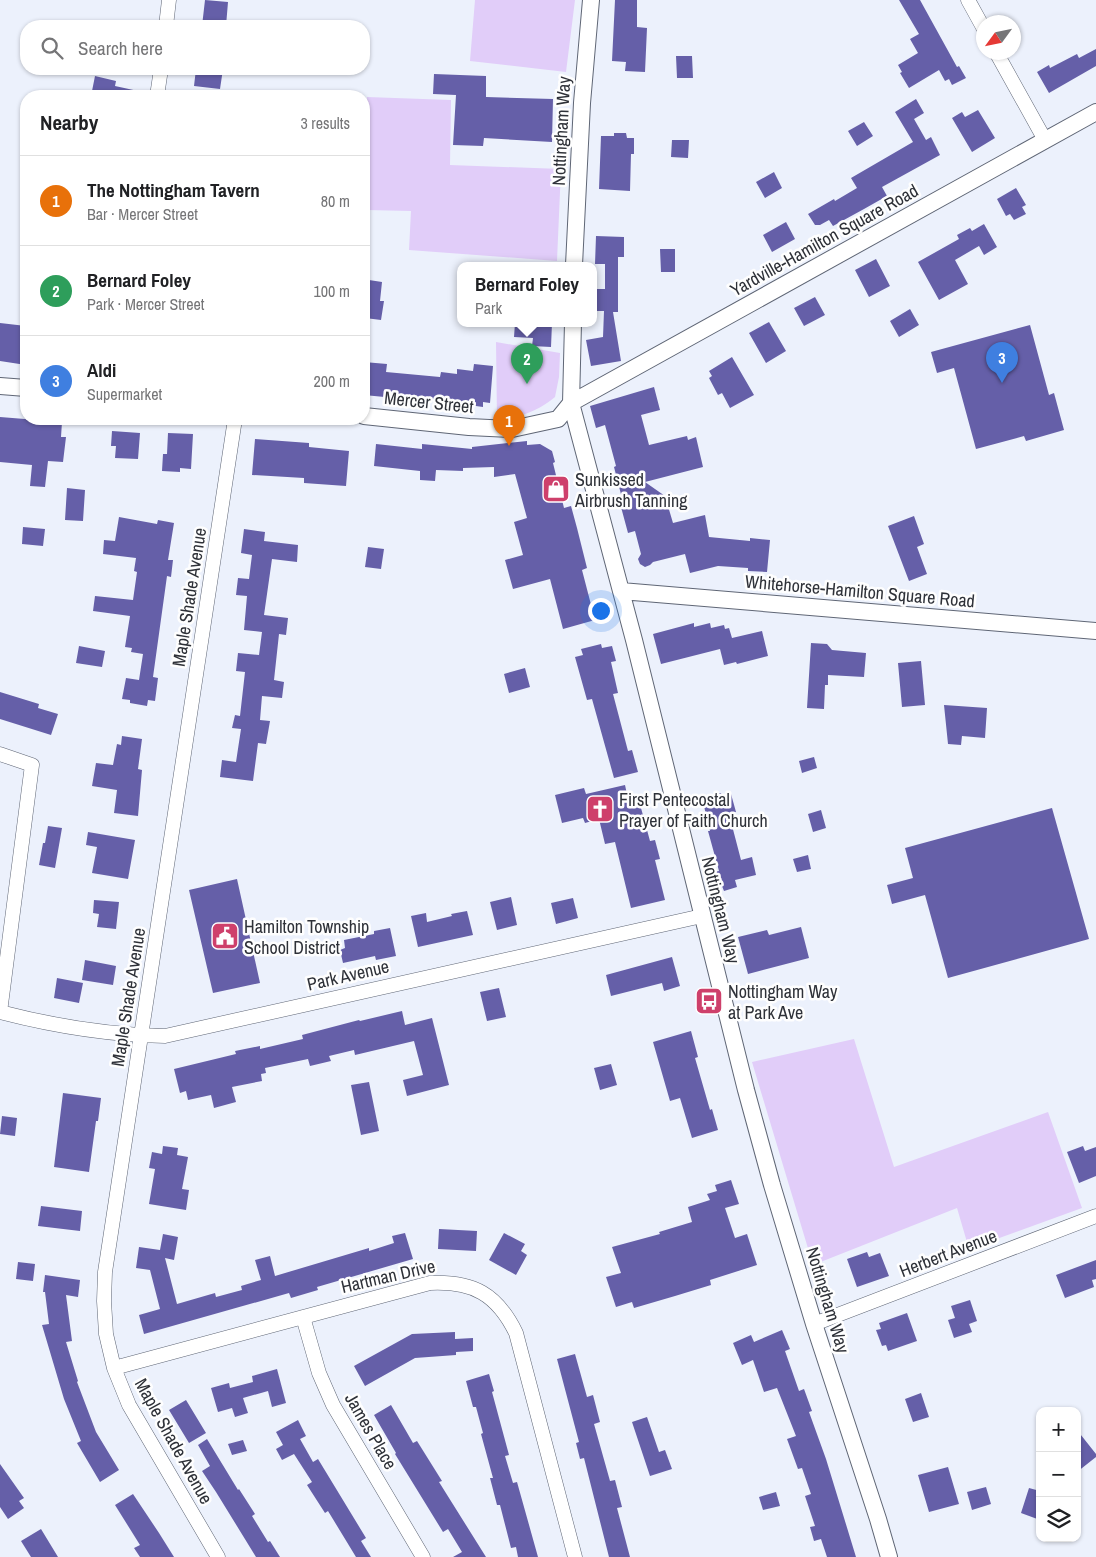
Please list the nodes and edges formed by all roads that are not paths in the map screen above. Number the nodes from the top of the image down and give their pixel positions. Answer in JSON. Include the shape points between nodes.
{"nodes":[{"id":1,"x":168,"y":0,"type":"edge"},
{"id":2,"x":591,"y":0,"type":"edge"},
{"id":3,"x":968,"y":0,"type":"edge"},
{"id":4,"x":976,"y":15,"type":"edge"},
{"id":5,"x":166,"y":20,"type":"edge"},
{"id":6,"x":1000,"y":60,"type":"edge"},
{"id":7,"x":160,"y":75,"type":"edge"},
{"id":8,"x":159,"y":90,"type":"edge"},
{"id":9,"x":1096,"y":112,"type":"edge"},
{"id":10,"x":1045,"y":140,"type":"junction"},
{"id":11,"x":574,"y":262,"type":"edge"},
{"id":12,"x":573,"y":327,"type":"edge"},
{"id":13,"x":0,"y":386,"type":"edge"},
{"id":14,"x":20,"y":388,"type":"edge"},
{"id":15,"x":571,"y":403,"type":"junction"},
{"id":16,"x":370,"y":417,"type":"edge"},
{"id":17,"x":234,"y":425,"type":"edge"},
{"id":18,"x":621,"y":591,"type":"junction"},
{"id":19,"x":1096,"y":631,"type":"edge"},
{"id":20,"x":0,"y":754,"type":"edge"},
{"id":21,"x":702,"y":916,"type":"junction"},
{"id":22,"x":0,"y":1012,"type":"edge"},
{"id":23,"x":141,"y":1036,"type":"junction"},
{"id":24,"x":1096,"y":1216,"type":"edge"},
{"id":25,"x":303,"y":1316,"type":"junction"},
{"id":26,"x":814,"y":1324,"type":"junction"},
{"id":27,"x":114,"y":1368,"type":"junction"},
{"id":28,"x":218,"y":1557,"type":"edge"},
{"id":29,"x":423,"y":1557,"type":"edge"},
{"id":30,"x":575,"y":1557,"type":"edge"},
{"id":31,"x":889,"y":1557,"type":"edge"}],
"edges":[{"from":1,"to":5,"type":"street"},
{"from":2,"to":11,"type":"street","name":"Nottingham Way"},
{"from":3,"to":4,"type":"street"},
{"from":6,"to":10,"type":"street"},
{"from":7,"to":8,"type":"street"},
{"from":9,"to":10,"type":"street","name":"Yardville-Hamilton Square Road"},
{"from":10,"to":15,"type":"street","name":"Yardville-Hamilton Square Road"},
{"from":12,"to":15,"type":"street","name":"Nottingham Way"},
{"from":13,"to":14,"type":"street"},
{"from":15,"to":16,"type":"street","name":"Mercer Street","via":[[558,419],[512,429],[469,428]]},
{"from":15,"to":18,"type":"street","name":"Nottingham Way"},
{"from":17,"to":23,"type":"street","name":"Maple Shade Avenue"},
{"from":18,"to":19,"type":"street","name":"Whitehorse-Hamilton Square Road"},
{"from":18,"to":21,"type":"street","name":"Nottingham Way"},
{"from":20,"to":22,"type":"street","via":[[32,765]]},
{"from":21,"to":23,"type":"street","name":"Park Avenue","via":[[165,1036]]},
{"from":21,"to":26,"type":"street","name":"Nottingham Way","via":[[748,1098]]},
{"from":22,"to":23,"type":"street","name":"Park Avenue","via":[[46,1024]]},
{"from":23,"to":27,"type":"street","name":"Maple Shade Avenue","via":[[105,1272],[106,1334]]},
{"from":24,"to":26,"type":"street","name":"Herbert Avenue"},
{"from":25,"to":27,"type":"street","name":"Hartman Drive"},
{"from":25,"to":29,"type":"street","name":"James Place","via":[[333,1406]]},
{"from":25,"to":30,"type":"street","name":"Hartman Drive","via":[[430,1282],[467,1286],[497,1304],[516,1333]]},
{"from":26,"to":31,"type":"street","name":"Nottingham Way"},
{"from":27,"to":28,"type":"street","name":"Maple Shade Avenue","via":[[129,1405]]}]}
